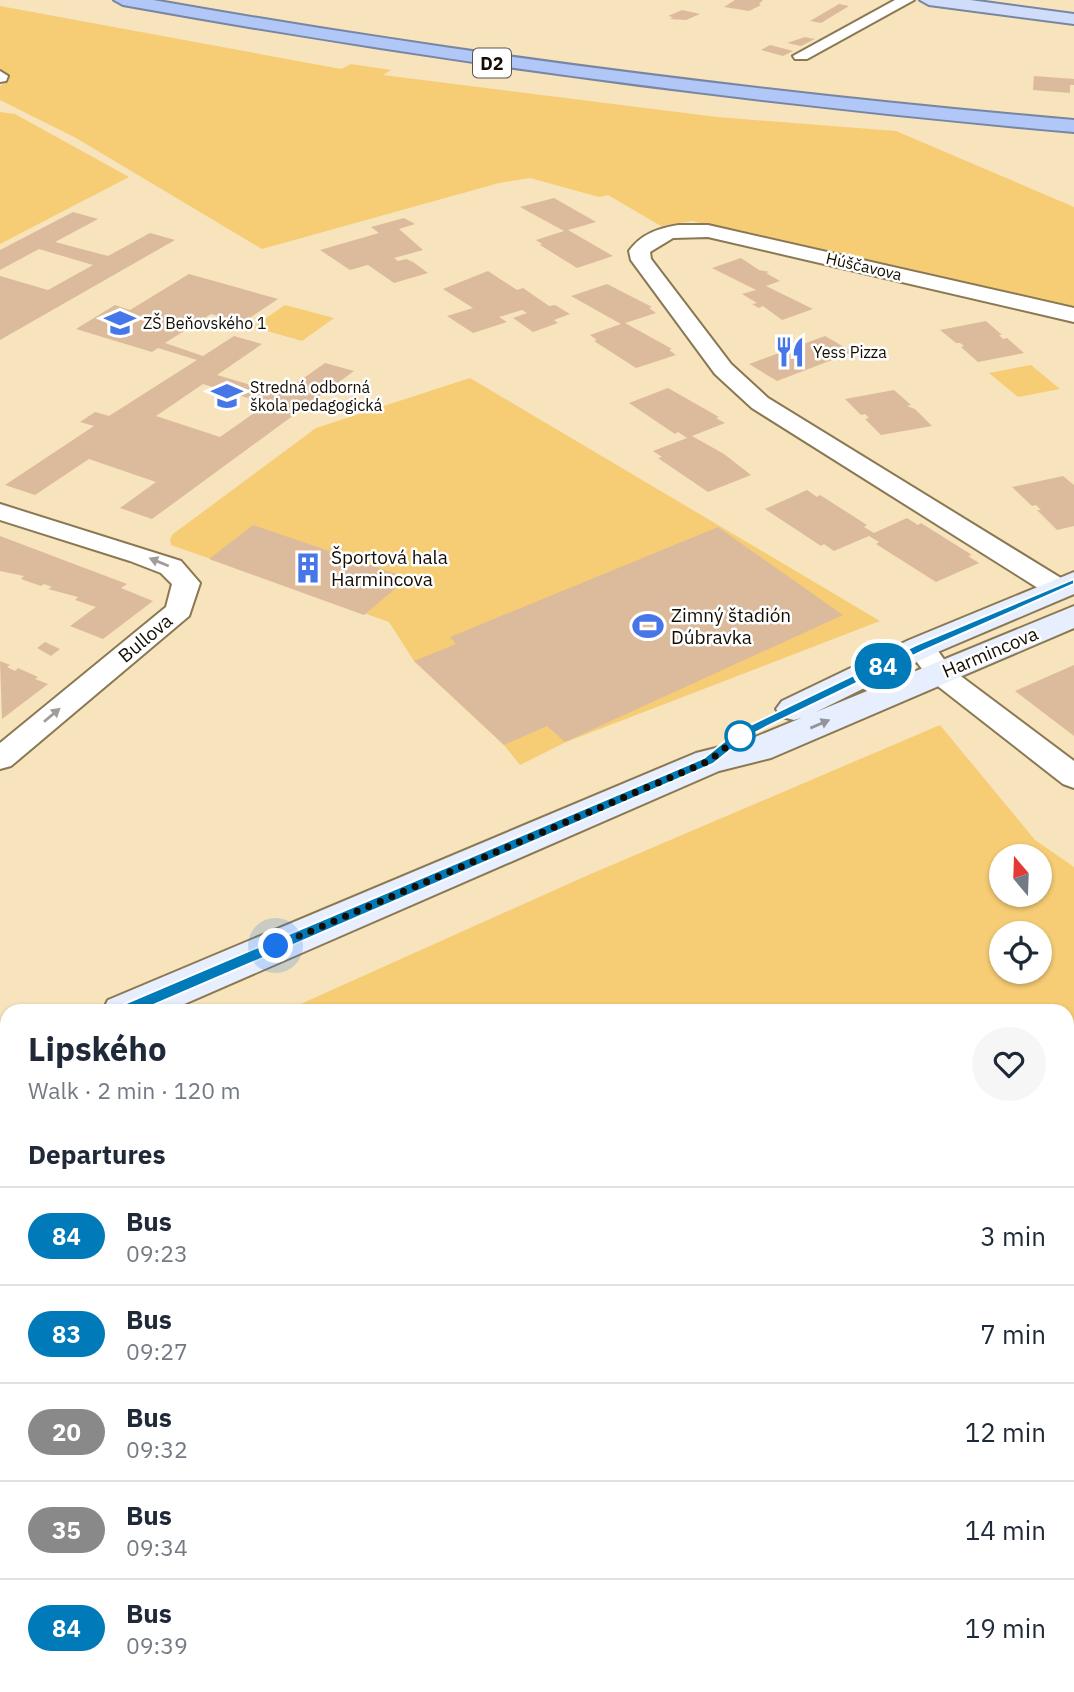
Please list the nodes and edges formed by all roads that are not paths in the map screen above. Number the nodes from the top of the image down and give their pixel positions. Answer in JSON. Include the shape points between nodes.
{"nodes":[{"id":1,"x":123,"y":0,"type":"edge"},
{"id":2,"x":181,"y":0,"type":"edge"},
{"id":3,"x":906,"y":0,"type":"edge"},
{"id":4,"x":929,"y":0,"type":"edge"},
{"id":5,"x":1074,"y":17,"type":"edge"},
{"id":6,"x":801,"y":56,"type":"dead end"},
{"id":7,"x":590,"y":64,"type":"junction"},
{"id":8,"x":876,"y":88,"type":"dead end"},
{"id":9,"x":1074,"y":115,"type":"edge"},
{"id":10,"x":1074,"y":126,"type":"edge"},
{"id":11,"x":1074,"y":315,"type":"edge"},
{"id":12,"x":0,"y":512,"type":"edge"},
{"id":13,"x":1069,"y":596,"type":"edge"},
{"id":14,"x":930,"y":660,"type":"junction"},
{"id":15,"x":0,"y":759,"type":"edge"},
{"id":16,"x":1074,"y":777,"type":"edge"},
{"id":17,"x":142,"y":1004,"type":"edge"}],
"edges":[{"from":1,"to":10,"type":"highway","number":"D2","via":[[296,32],[579,74]]},
{"from":2,"to":7,"type":"highway","number":"D2","via":[[407,39]]},
{"from":3,"to":6,"type":"street"},
{"from":4,"to":5,"type":"main road"},
{"from":7,"to":8,"type":"highway","via":[[677,67]]},
{"from":7,"to":9,"type":"highway","number":"D2"},
{"from":11,"to":13,"type":"street","name":"Húščavova","via":[[708,231],[669,231],[639,251],[733,380],[771,410]]},
{"from":15,"to":12,"type":"street","name":"Bullova","one_way":true,"via":[[179,610],[187,583],[171,567],[140,555]]},
{"from":13,"to":14,"type":"street","name":"Harmincova"},
{"from":14,"to":16,"type":"street"},
{"from":14,"to":17,"type":"street","name":"Harmincova","via":[[758,750],[709,761]]}]}
